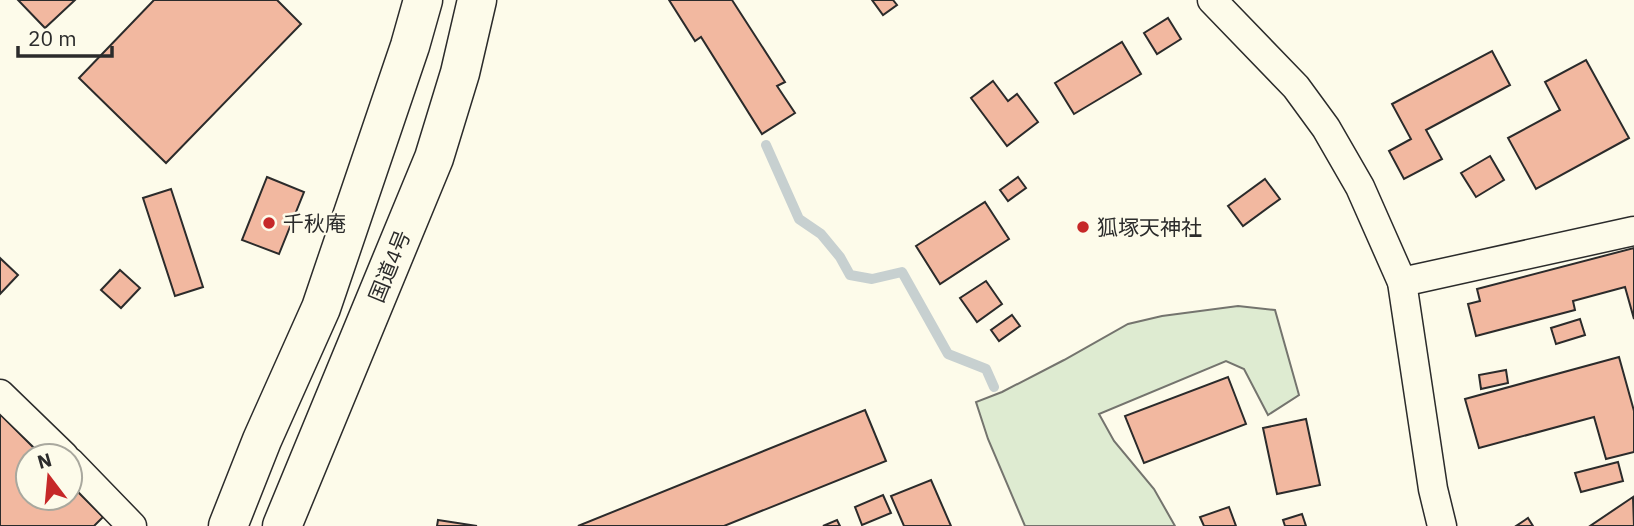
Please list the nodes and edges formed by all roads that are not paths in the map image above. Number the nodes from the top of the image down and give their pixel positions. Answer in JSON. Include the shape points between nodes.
{"nodes":[{"id":1,"x":423,"y":0,"type":"edge"},
{"id":2,"x":477,"y":0,"type":"edge"},
{"id":3,"x":1212,"y":0,"type":"edge"},
{"id":4,"x":1634,"y":231,"type":"edge"},
{"id":5,"x":1402,"y":282,"type":"junction"},
{"id":6,"x":0,"y":394,"type":"edge"},
{"id":7,"x":50,"y":442,"type":"edge"},
{"id":8,"x":84,"y":476,"type":"edge"},
{"id":9,"x":132,"y":526,"type":"edge"},
{"id":10,"x":228,"y":526,"type":"edge"},
{"id":11,"x":282,"y":526,"type":"edge"},
{"id":12,"x":1442,"y":526,"type":"edge"}],
"edges":[{"from":1,"to":10,"type":"highway","via":[[321,308]]},
{"from":2,"to":11,"type":"highway","name":"国道4号","via":[[434,158]]},
{"from":3,"to":5,"type":"street","via":[[1296,87],[1326,128],[1360,187]]},
{"from":4,"to":5,"type":"street"},
{"from":5,"to":12,"type":"street"},
{"from":6,"to":7,"type":"street"},
{"from":8,"to":9,"type":"street"}]}
